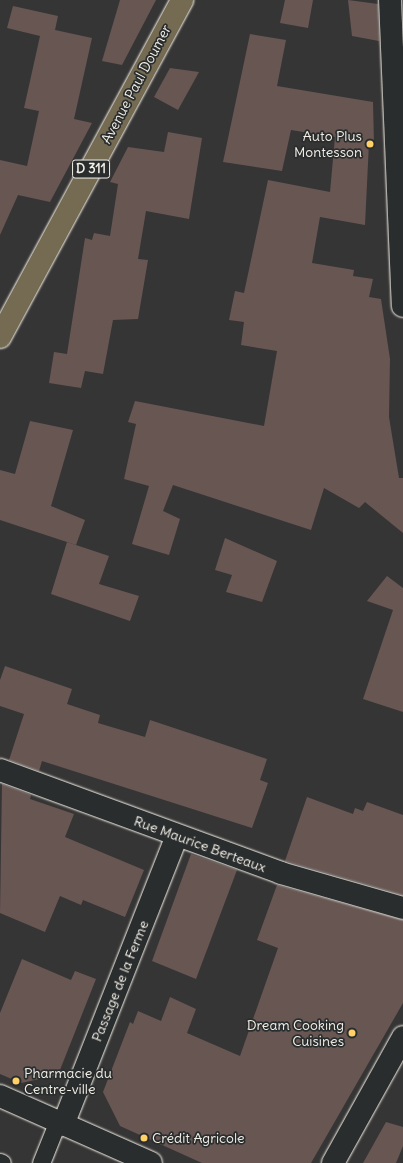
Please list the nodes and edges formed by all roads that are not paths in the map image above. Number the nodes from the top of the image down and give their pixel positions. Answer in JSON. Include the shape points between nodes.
{"nodes":[{"id":1,"x":182,"y":0,"type":"edge"},
{"id":2,"x":390,"y":0,"type":"edge"},
{"id":3,"x":398,"y":86,"type":"edge"},
{"id":4,"x":403,"y":306,"type":"edge"},
{"id":5,"x":0,"y":337,"type":"edge"},
{"id":6,"x":0,"y":770,"type":"edge"},
{"id":7,"x":177,"y":836,"type":"junction"},
{"id":8,"x":403,"y":908,"type":"edge"},
{"id":9,"x":403,"y":1037,"type":"edge"},
{"id":10,"x":0,"y":1096,"type":"edge"},
{"id":11,"x":60,"y":1124,"type":"junction"},
{"id":12,"x":41,"y":1163,"type":"edge"},
{"id":13,"x":151,"y":1163,"type":"edge"},
{"id":14,"x":333,"y":1163,"type":"edge"}],
"edges":[{"from":1,"to":5,"type":"main road","name":"Avenue Paul Doumer","number":"D 311"},
{"from":2,"to":3,"type":"street"},
{"from":3,"to":4,"type":"street"},
{"from":6,"to":7,"type":"street","name":"Rue Maurice Berteaux"},
{"from":7,"to":8,"type":"street","name":"Rue Maurice Berteaux","via":[[281,873]]},
{"from":7,"to":11,"type":"street","name":"Passage de la Ferme"},
{"from":9,"to":14,"type":"street"},
{"from":10,"to":11,"type":"street"},
{"from":11,"to":12,"type":"lane"},
{"from":11,"to":13,"type":"street"}]}
